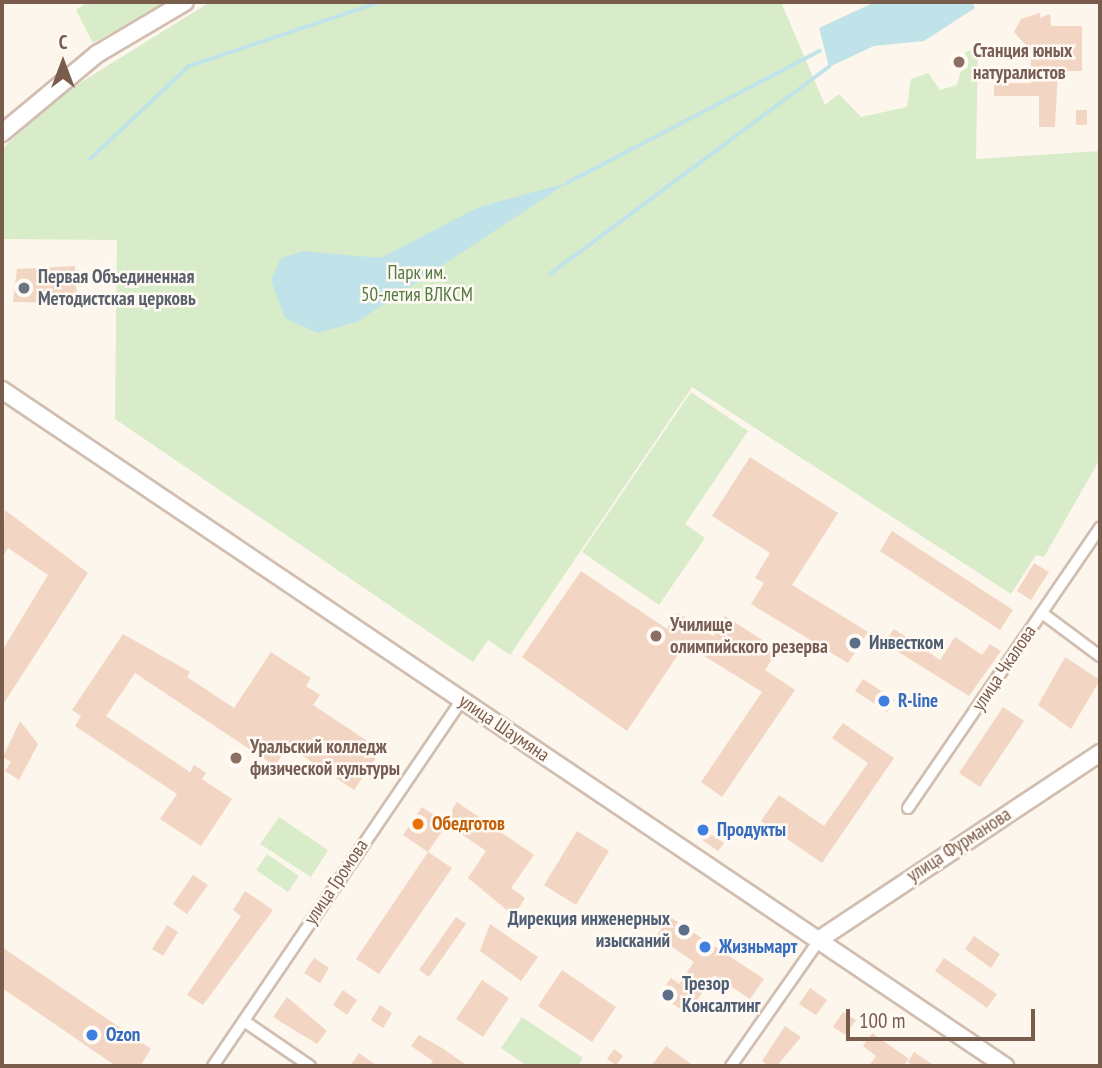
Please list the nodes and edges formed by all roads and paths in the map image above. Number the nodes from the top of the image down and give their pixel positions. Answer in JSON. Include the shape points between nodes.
{"nodes":[{"id":1,"x":185,"y":2,"type":"edge"},
{"id":2,"x":2,"y":133,"type":"edge"},
{"id":3,"x":2,"y":390,"type":"edge"},
{"id":4,"x":1100,"y":528,"type":"edge"},
{"id":5,"x":1042,"y":613,"type":"junction"},
{"id":6,"x":1100,"y":656,"type":"edge"},
{"id":7,"x":462,"y":700,"type":"junction"},
{"id":8,"x":1100,"y":753,"type":"edge"},
{"id":9,"x":908,"y":808,"type":"dead end"},
{"id":10,"x":820,"y":939,"type":"junction"},
{"id":11,"x":244,"y":1021,"type":"junction"},
{"id":12,"x":213,"y":1066,"type":"edge"},
{"id":13,"x":310,"y":1066,"type":"edge"},
{"id":14,"x":731,"y":1066,"type":"edge"},
{"id":15,"x":1005,"y":1066,"type":"edge"}],
"edges":[{"from":1,"to":2,"type":"street","via":[[97,54]]},
{"from":3,"to":7,"type":"street","name":"улица Шаумяна"},
{"from":4,"to":5,"type":"street","name":"улица Чкалова"},
{"from":5,"to":6,"type":"street"},
{"from":5,"to":9,"type":"street","name":"улица Чкалова"},
{"from":7,"to":10,"type":"street","name":"улица Шаумяна"},
{"from":7,"to":11,"type":"street","name":"улица Громова"},
{"from":8,"to":10,"type":"street","name":"улица Фурманова"},
{"from":10,"to":14,"type":"street"},
{"from":10,"to":15,"type":"street","name":"улица Шаумяна"},
{"from":11,"to":12,"type":"street","name":"улица Громова"},
{"from":11,"to":13,"type":"street"}]}
